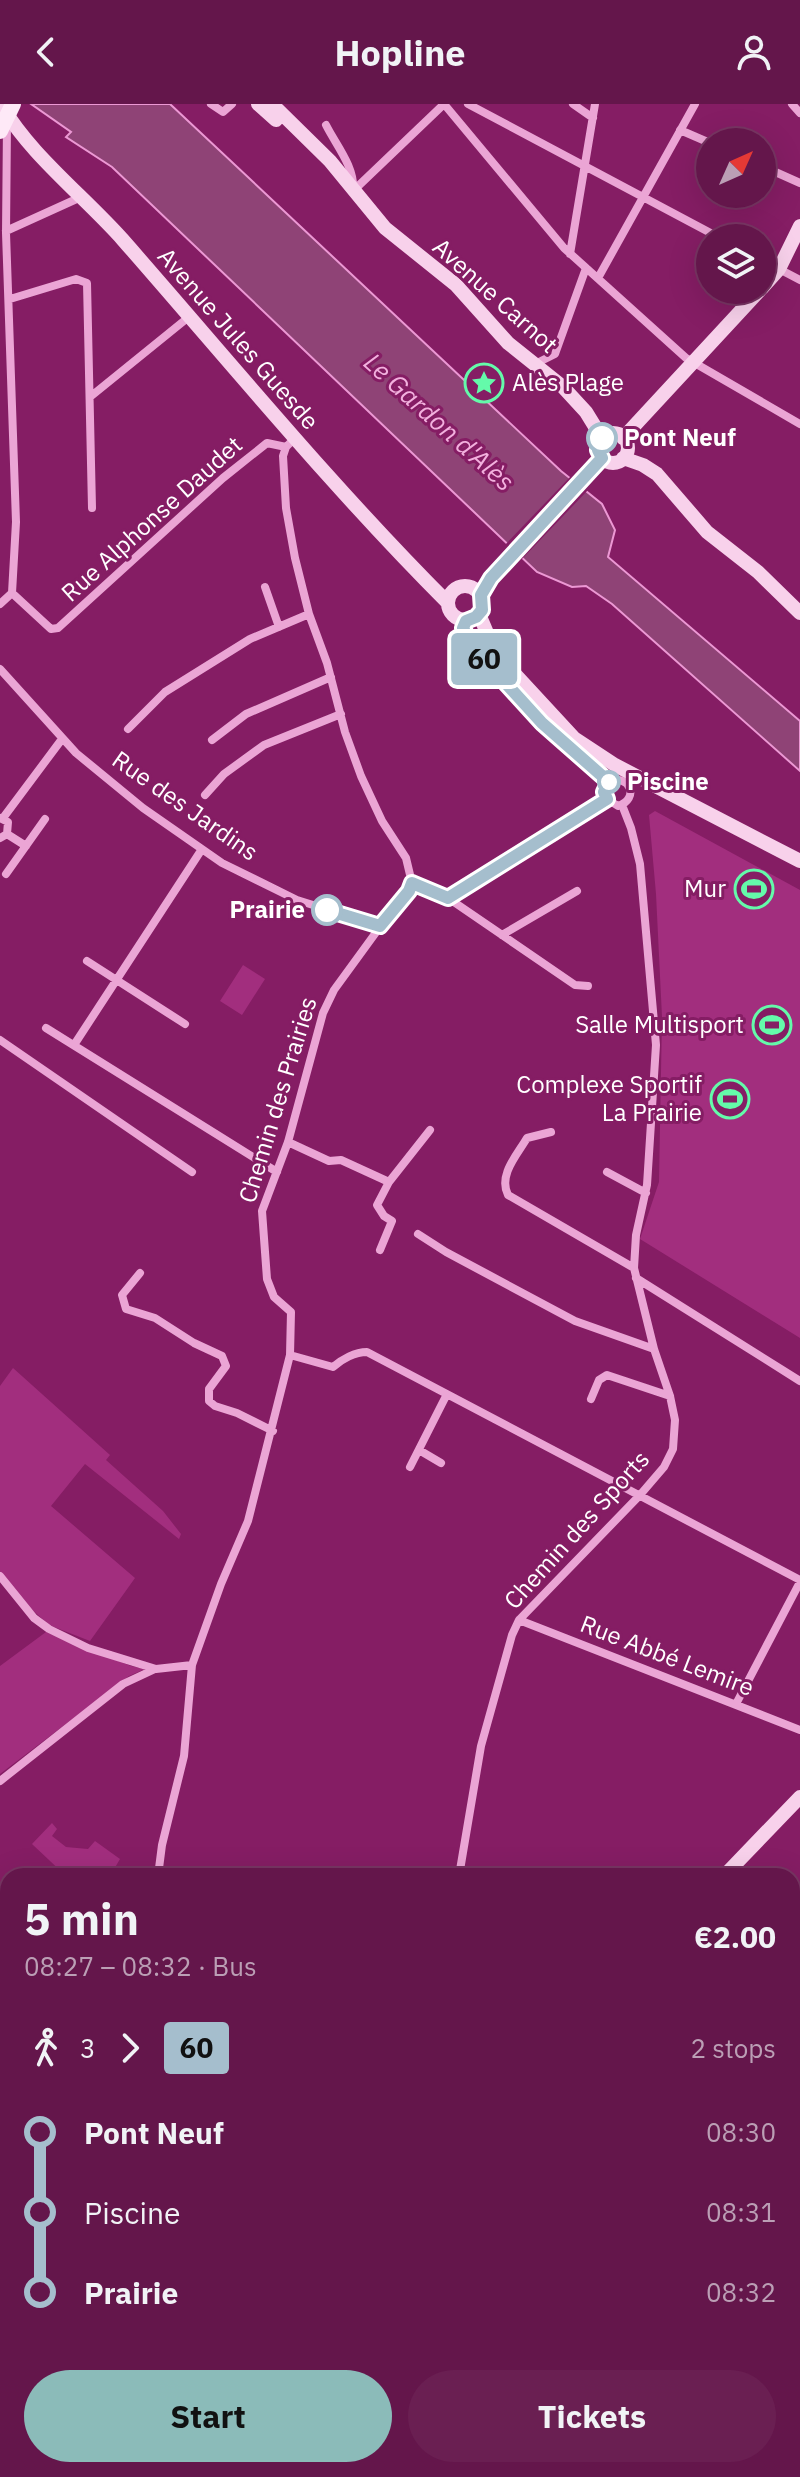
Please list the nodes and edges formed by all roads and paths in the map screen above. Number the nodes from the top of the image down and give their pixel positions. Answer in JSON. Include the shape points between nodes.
{"nodes":[{"id":1,"x":211,"y":104,"type":"edge"},
{"id":2,"x":232,"y":104,"type":"edge"},
{"id":3,"x":258,"y":104,"type":"edge"},
{"id":4,"x":272,"y":104,"type":"edge"},
{"id":5,"x":444,"y":104,"type":"edge"},
{"id":6,"x":468,"y":104,"type":"edge"},
{"id":7,"x":573,"y":104,"type":"edge"},
{"id":8,"x":595,"y":104,"type":"edge"},
{"id":9,"x":695,"y":104,"type":"edge"},
{"id":10,"x":792,"y":104,"type":"edge"},
{"id":11,"x":5,"y":107,"type":"edge"},
{"id":12,"x":800,"y":113,"type":"edge"},
{"id":13,"x":593,"y":118,"type":"junction"},
{"id":14,"x":326,"y":125,"type":"dead end"},
{"id":15,"x":680,"y":130,"type":"junction"},
{"id":16,"x":0,"y":131,"type":"edge"},
{"id":17,"x":696,"y":137,"type":"edge"},
{"id":18,"x":585,"y":166,"type":"junction"},
{"id":19,"x":776,"y":172,"type":"edge"},
{"id":20,"x":800,"y":183,"type":"edge"},
{"id":21,"x":353,"y":191,"type":"junction"},
{"id":22,"x":82,"y":196,"type":"junction"},
{"id":23,"x":644,"y":197,"type":"junction"},
{"id":24,"x":696,"y":225,"type":"edge"},
{"id":25,"x":800,"y":226,"type":"edge"},
{"id":26,"x":6,"y":231,"type":"junction"},
{"id":27,"x":570,"y":254,"type":"junction"},
{"id":28,"x":776,"y":267,"type":"edge"},
{"id":29,"x":586,"y":268,"type":"junction"},
{"id":30,"x":779,"y":269,"type":"junction"},
{"id":31,"x":776,"y":272,"type":"edge"},
{"id":32,"x":598,"y":278,"type":"junction"},
{"id":33,"x":800,"y":280,"type":"edge"},
{"id":34,"x":10,"y":299,"type":"junction"},
{"id":35,"x":747,"y":304,"type":"edge"},
{"id":36,"x":190,"y":316,"type":"junction"},
{"id":37,"x":10,"y":318,"type":"junction"},
{"id":38,"x":0,"y":319,"type":"edge"},
{"id":39,"x":693,"y":362,"type":"junction"},
{"id":40,"x":535,"y":364,"type":"junction"},
{"id":41,"x":90,"y":397,"type":"junction"},
{"id":42,"x":800,"y":424,"type":"edge"},
{"id":43,"x":602,"y":438,"type":"junction"},
{"id":44,"x":623,"y":438,"type":"junction"},
{"id":45,"x":291,"y":442,"type":"junction"},
{"id":46,"x":602,"y":458,"type":"junction"},
{"id":47,"x":623,"y":458,"type":"junction"},
{"id":48,"x":92,"y":508,"type":"dead end"},
{"id":49,"x":265,"y":587,"type":"dead end"},
{"id":50,"x":477,"y":591,"type":"junction"},
{"id":51,"x":12,"y":593,"type":"junction"},
{"id":52,"x":450,"y":597,"type":"junction"},
{"id":53,"x":0,"y":604,"type":"edge"},
{"id":54,"x":800,"y":613,"type":"edge"},
{"id":55,"x":309,"y":614,"type":"junction"},
{"id":56,"x":467,"y":620,"type":"junction"},
{"id":57,"x":279,"y":627,"type":"junction"},
{"id":58,"x":0,"y":669,"type":"edge"},
{"id":59,"x":331,"y":677,"type":"junction"},
{"id":60,"x":341,"y":714,"type":"junction"},
{"id":61,"x":128,"y":729,"type":"dead end"},
{"id":62,"x":62,"y":739,"type":"junction"},
{"id":63,"x":212,"y":740,"type":"dead end"},
{"id":64,"x":609,"y":782,"type":"junction"},
{"id":65,"x":205,"y":795,"type":"dead end"},
{"id":66,"x":607,"y":799,"type":"junction"},
{"id":67,"x":622,"y":805,"type":"junction"},
{"id":68,"x":2,"y":818,"type":"edge"},
{"id":69,"x":45,"y":819,"type":"dead end"},
{"id":70,"x":4,"y":836,"type":"edge"},
{"id":71,"x":26,"y":846,"type":"junction"},
{"id":72,"x":202,"y":849,"type":"junction"},
{"id":73,"x":800,"y":861,"type":"edge"},
{"id":74,"x":6,"y":874,"type":"dead end"},
{"id":75,"x":412,"y":883,"type":"junction"},
{"id":76,"x":577,"y":891,"type":"dead end"},
{"id":77,"x":448,"y":898,"type":"junction"},
{"id":78,"x":380,"y":926,"type":"junction"},
{"id":79,"x":502,"y":935,"type":"junction"},
{"id":80,"x":87,"y":961,"type":"dead end"},
{"id":81,"x":116,"y":981,"type":"junction"},
{"id":82,"x":588,"y":986,"type":"dead end"},
{"id":83,"x":185,"y":1024,"type":"dead end"},
{"id":84,"x":46,"y":1028,"type":"dead end"},
{"id":85,"x":0,"y":1040,"type":"edge"},
{"id":86,"x":74,"y":1045,"type":"junction"},
{"id":87,"x":430,"y":1130,"type":"dead end"},
{"id":88,"x":551,"y":1132,"type":"dead end"},
{"id":89,"x":288,"y":1142,"type":"junction"},
{"id":90,"x":192,"y":1172,"type":"dead end"},
{"id":91,"x":277,"y":1172,"type":"junction"},
{"id":92,"x":607,"y":1172,"type":"dead end"},
{"id":93,"x":389,"y":1182,"type":"junction"},
{"id":94,"x":646,"y":1193,"type":"junction"},
{"id":95,"x":418,"y":1234,"type":"dead end"},
{"id":96,"x":380,"y":1250,"type":"dead end"},
{"id":97,"x":140,"y":1273,"type":"dead end"},
{"id":98,"x":635,"y":1273,"type":"junction"},
{"id":99,"x":654,"y":1349,"type":"junction"},
{"id":100,"x":290,"y":1355,"type":"junction"},
{"id":101,"x":800,"y":1381,"type":"edge"},
{"id":102,"x":447,"y":1394,"type":"junction"},
{"id":103,"x":670,"y":1396,"type":"junction"},
{"id":104,"x":591,"y":1399,"type":"dead end"},
{"id":105,"x":273,"y":1431,"type":"junction"},
{"id":106,"x":419,"y":1450,"type":"junction"},
{"id":107,"x":441,"y":1463,"type":"dead end"},
{"id":108,"x":410,"y":1467,"type":"dead end"},
{"id":109,"x":640,"y":1495,"type":"junction"},
{"id":110,"x":0,"y":1576,"type":"edge"},
{"id":111,"x":800,"y":1581,"type":"edge"},
{"id":112,"x":519,"y":1620,"type":"junction"},
{"id":113,"x":192,"y":1665,"type":"junction"},
{"id":114,"x":156,"y":1669,"type":"junction"},
{"id":115,"x":736,"y":1704,"type":"junction"},
{"id":116,"x":800,"y":1730,"type":"edge"},
{"id":117,"x":0,"y":1781,"type":"edge"},
{"id":118,"x":800,"y":1797,"type":"edge"},
{"id":119,"x":159,"y":1868,"type":"edge"},
{"id":120,"x":462,"y":1868,"type":"edge"},
{"id":121,"x":732,"y":1868,"type":"edge"}],
"edges":[{"from":1,"to":2,"type":"street","via":[[223,112]]},
{"from":3,"to":21,"type":"main road","name":"Avenue Carnot"},
{"from":4,"to":21,"type":"main road","name":"Avenue Carnot"},
{"from":5,"to":21,"type":"street"},
{"from":5,"to":27,"type":"street"},
{"from":6,"to":18,"type":"street"},
{"from":7,"to":13,"type":"street"},
{"from":8,"to":13,"type":"street"},
{"from":9,"to":15,"type":"street"},
{"from":10,"to":12,"type":"street"},
{"from":11,"to":16,"type":"main road"},
{"from":11,"to":22,"type":"main road","name":"Avenue Jules Guesde","via":[[23,136]]},
{"from":11,"to":26,"type":"street"},
{"from":13,"to":18,"type":"street"},
{"from":14,"to":21,"type":"street","via":[[350,168]]},
{"from":15,"to":17,"type":"street"},
{"from":15,"to":23,"type":"street"},
{"from":18,"to":23,"type":"street"},
{"from":18,"to":27,"type":"street"},
{"from":19,"to":20,"type":"street"},
{"from":21,"to":40,"type":"main road","name":"Avenue Carnot","via":[[385,228],[456,285],[508,343]]},
{"from":22,"to":26,"type":"street"},
{"from":22,"to":36,"type":"main road","name":"Avenue Jules Guesde"},
{"from":23,"to":24,"type":"street"},
{"from":23,"to":32,"type":"street"},
{"from":25,"to":30,"type":"main road"},
{"from":26,"to":34,"type":"street"},
{"from":27,"to":29,"type":"street"},
{"from":28,"to":30,"type":"street"},
{"from":29,"to":32,"type":"street"},
{"from":29,"to":40,"type":"street","via":[[555,354]]},
{"from":30,"to":31,"type":"main road"},
{"from":30,"to":33,"type":"street"},
{"from":32,"to":39,"type":"street"},
{"from":34,"to":37,"type":"street"},
{"from":34,"to":41,"type":"street","via":[[76,279],[87,283]]},
{"from":35,"to":39,"type":"main road"},
{"from":36,"to":41,"type":"street"},
{"from":36,"to":45,"type":"main road","name":"Avenue Jules Guesde"},
{"from":37,"to":38,"type":"street"},
{"from":37,"to":51,"type":"street","via":[[16,522]]},
{"from":39,"to":42,"type":"street"},
{"from":39,"to":44,"type":"main road"},
{"from":40,"to":43,"type":"main road","name":"Avenue Carnot","via":[[579,404]]},
{"from":41,"to":48,"type":"street"},
{"from":43,"to":44,"type":"main road","via":[[610,433]]},
{"from":43,"to":46,"type":"main road"},
{"from":44,"to":47,"type":"main road"},
{"from":45,"to":51,"type":"street","name":"Rue Alphonse Daudet","via":[[267,443],[223,478],[58,628],[51,629]]},
{"from":45,"to":52,"type":"main road","name":"Avenue Jules Guesde","via":[[436,591]]},
{"from":45,"to":55,"type":"street","via":[[283,456],[286,508]]},
{"from":46,"to":47,"type":"main road","via":[[615,463]]},
{"from":46,"to":50,"type":"main road"},
{"from":47,"to":54,"type":"main road","via":[[657,474],[707,532]]},
{"from":49,"to":57,"type":"street"},
{"from":50,"to":52,"type":"main road","via":[[462,586]]},
{"from":50,"to":56,"type":"main road","via":[[483,605]]},
{"from":51,"to":53,"type":"street"},
{"from":52,"to":56,"type":"main road","via":[[452,614]]},
{"from":55,"to":57,"type":"street"},
{"from":55,"to":59,"type":"street"},
{"from":56,"to":64,"type":"street","via":[[471,645],[546,727]]},
{"from":56,"to":73,"type":"main road","via":[[487,633],[562,727],[593,751]]},
{"from":57,"to":61,"type":"street","via":[[165,692]]},
{"from":58,"to":62,"type":"street","name":"Rue des Jardins"},
{"from":59,"to":60,"type":"street"},
{"from":59,"to":63,"type":"street","via":[[246,714]]},
{"from":60,"to":65,"type":"street","via":[[264,745]]},
{"from":60,"to":75,"type":"street","via":[[361,776],[406,858]]},
{"from":62,"to":68,"type":"street"},
{"from":62,"to":72,"type":"street","name":"Rue des Jardins","via":[[143,808]]},
{"from":64,"to":66,"type":"street"},
{"from":64,"to":67,"type":"street","via":[[621,779],[630,787],[631,796]]},
{"from":66,"to":67,"type":"street"},
{"from":66,"to":77,"type":"street"},
{"from":67,"to":94,"type":"street","name":"Chemin des Sports","via":[[640,864],[656,1045]]},
{"from":68,"to":70,"type":"street","via":[[8,822]]},
{"from":69,"to":71,"type":"street"},
{"from":70,"to":71,"type":"street"},
{"from":71,"to":74,"type":"street"},
{"from":72,"to":78,"type":"street","name":"Rue des Jardins","via":[[297,900]]},
{"from":72,"to":81,"type":"street"},
{"from":75,"to":77,"type":"street"},
{"from":75,"to":78,"type":"street","name":"Chemin des Prairies"},
{"from":76,"to":79,"type":"street"},
{"from":77,"to":79,"type":"street"},
{"from":78,"to":89,"type":"street","name":"Chemin des Prairies","via":[[323,1013]]},
{"from":79,"to":82,"type":"street","via":[[575,985]]},
{"from":80,"to":81,"type":"street"},
{"from":81,"to":83,"type":"street"},
{"from":81,"to":86,"type":"street"},
{"from":84,"to":86,"type":"street"},
{"from":85,"to":90,"type":"street"},
{"from":86,"to":91,"type":"street"},
{"from":87,"to":93,"type":"street"},
{"from":88,"to":98,"type":"street","via":[[527,1138],[503,1187]]},
{"from":89,"to":91,"type":"street","name":"Chemin des Prairies"},
{"from":89,"to":93,"type":"street"},
{"from":91,"to":100,"type":"street","name":"Chemin des Prairies","via":[[262,1211],[267,1279],[274,1297],[291,1312]]},
{"from":92,"to":94,"type":"street"},
{"from":93,"to":96,"type":"street","via":[[377,1205],[392,1221]]},
{"from":94,"to":98,"type":"street","name":"Chemin des Sports","via":[[636,1235]]},
{"from":95,"to":99,"type":"street","via":[[575,1321]]},
{"from":97,"to":105,"type":"street","via":[[122,1295],[126,1309],[155,1318],[222,1356],[226,1366],[209,1389],[209,1401]]},
{"from":98,"to":99,"type":"street","name":"Chemin des Sports"},
{"from":98,"to":101,"type":"street"},
{"from":99,"to":103,"type":"street","name":"Chemin des Sports"},
{"from":100,"to":102,"type":"street","via":[[333,1367],[367,1352]]},
{"from":100,"to":105,"type":"street","name":"Chemin des Prairies"},
{"from":102,"to":106,"type":"street"},
{"from":102,"to":109,"type":"street"},
{"from":103,"to":104,"type":"street","via":[[607,1375]]},
{"from":103,"to":109,"type":"street","name":"Chemin des Sports","via":[[673,1449]]},
{"from":105,"to":113,"type":"street","name":"Chemin des Prairies","via":[[248,1521]]},
{"from":106,"to":107,"type":"street"},
{"from":106,"to":108,"type":"street"},
{"from":109,"to":111,"type":"street"},
{"from":109,"to":112,"type":"street","name":"Chemin des Sports"},
{"from":110,"to":114,"type":"street","via":[[49,1629],[88,1648]]},
{"from":111,"to":115,"type":"street"},
{"from":112,"to":115,"type":"street","name":"Rue Abbé Lemire"},
{"from":112,"to":120,"type":"street","name":"Chemin des Sports","via":[[481,1746]]},
{"from":113,"to":114,"type":"street"},
{"from":113,"to":119,"type":"street","name":"Chemin des Prairies","via":[[184,1756]]},
{"from":114,"to":117,"type":"street","via":[[123,1684]]},
{"from":115,"to":116,"type":"street","name":"Rue Abbé Lemire"},
{"from":118,"to":121,"type":"main road"}]}
